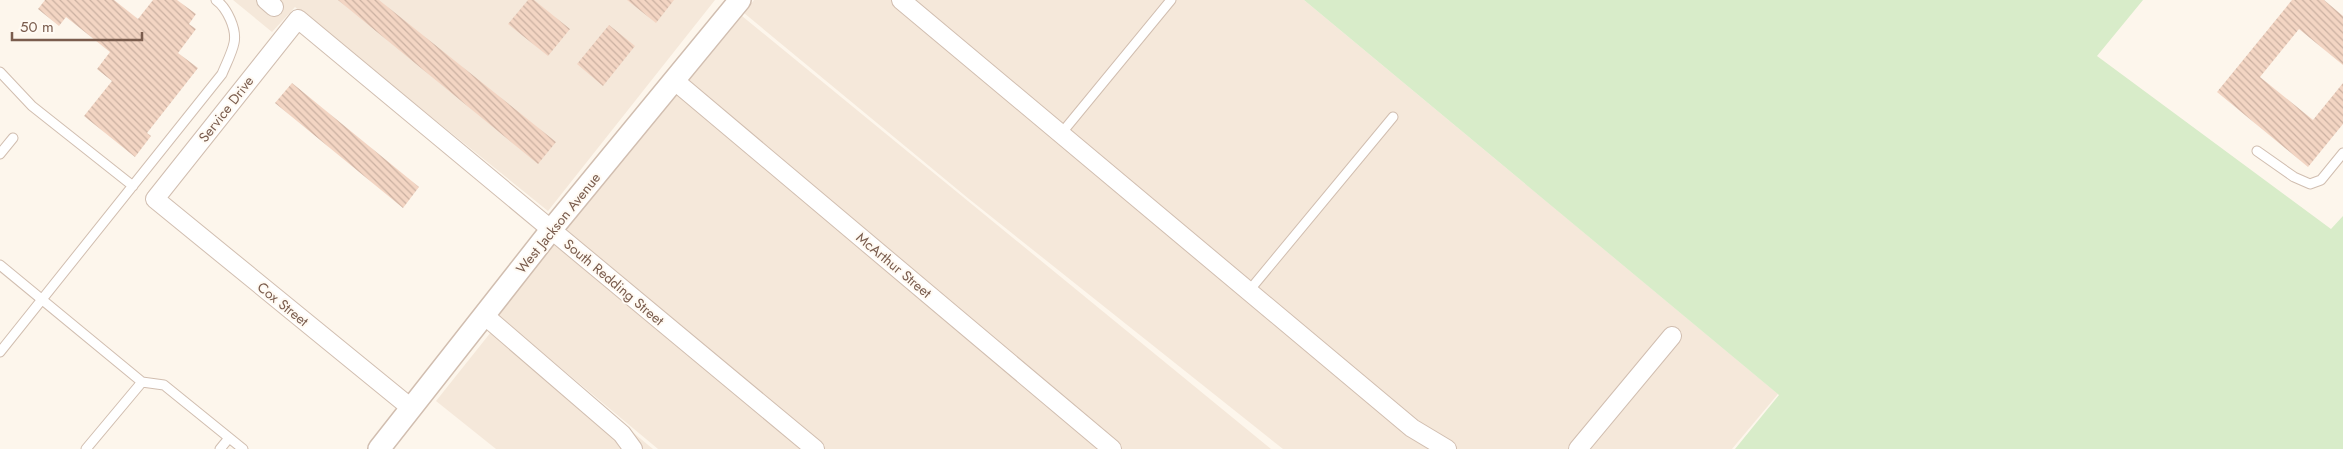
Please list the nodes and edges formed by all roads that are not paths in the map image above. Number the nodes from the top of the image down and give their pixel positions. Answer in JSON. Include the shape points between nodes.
{"nodes":[{"id":1,"x":216,"y":0,"type":"edge"},
{"id":2,"x":740,"y":0,"type":"edge"},
{"id":3,"x":901,"y":0,"type":"edge"},
{"id":4,"x":1171,"y":0,"type":"edge"},
{"id":5,"x":298,"y":19,"type":"joint"},
{"id":6,"x":0,"y":72,"type":"edge"},
{"id":7,"x":675,"y":81,"type":"junction"},
{"id":8,"x":1394,"y":117,"type":"dead end"},
{"id":9,"x":1060,"y":135,"type":"junction"},
{"id":10,"x":13,"y":138,"type":"dead end"},
{"id":11,"x":2257,"y":152,"type":"dead end"},
{"id":12,"x":2343,"y":153,"type":"edge"},
{"id":13,"x":0,"y":154,"type":"edge"},
{"id":14,"x":133,"y":186,"type":"junction"},
{"id":15,"x":155,"y":199,"type":"joint"},
{"id":16,"x":551,"y":230,"type":"junction"},
{"id":17,"x":0,"y":266,"type":"edge"},
{"id":18,"x":1248,"y":292,"type":"junction"},
{"id":19,"x":42,"y":299,"type":"junction"},
{"id":20,"x":484,"y":315,"type":"junction"},
{"id":21,"x":1672,"y":336,"type":"dead end"},
{"id":22,"x":0,"y":352,"type":"edge"},
{"id":23,"x":142,"y":382,"type":"junction"},
{"id":24,"x":411,"y":408,"type":"junction"},
{"id":25,"x":229,"y":438,"type":"junction"},
{"id":26,"x":384,"y":447,"type":"edge"},
{"id":27,"x":86,"y":449,"type":"edge"},
{"id":28,"x":220,"y":449,"type":"edge"},
{"id":29,"x":243,"y":449,"type":"edge"},
{"id":30,"x":633,"y":449,"type":"edge"},
{"id":31,"x":815,"y":449,"type":"edge"},
{"id":32,"x":1112,"y":449,"type":"edge"},
{"id":33,"x":1447,"y":449,"type":"edge"},
{"id":34,"x":1578,"y":449,"type":"edge"}],
"edges":[{"from":1,"to":14,"type":"lane","via":[[223,6],[232,27],[234,42],[222,74]]},
{"from":2,"to":7,"type":"street","name":"West Jackson Avenue"},
{"from":3,"to":9,"type":"street"},
{"from":4,"to":9,"type":"lane"},
{"from":5,"to":15,"type":"street","name":"Service Drive"},
{"from":5,"to":16,"type":"street","name":"South Redding Street"},
{"from":6,"to":14,"type":"lane","via":[[32,106]]},
{"from":7,"to":16,"type":"street","name":"West Jackson Avenue"},
{"from":7,"to":32,"type":"street","name":"McArthur Street"},
{"from":8,"to":18,"type":"lane"},
{"from":9,"to":18,"type":"street"},
{"from":10,"to":13,"type":"lane"},
{"from":11,"to":12,"type":"lane","via":[[2294,178],[2310,184],[2320,180]]},
{"from":14,"to":19,"type":"lane"},
{"from":15,"to":24,"type":"street","name":"Cox Street"},
{"from":16,"to":20,"type":"street","name":"West Jackson Avenue"},
{"from":16,"to":31,"type":"street","name":"South Redding Street"},
{"from":17,"to":19,"type":"lane"},
{"from":18,"to":33,"type":"street","via":[[1412,428]]},
{"from":19,"to":22,"type":"lane"},
{"from":19,"to":23,"type":"lane"},
{"from":20,"to":24,"type":"street","name":"West Jackson Avenue"},
{"from":20,"to":30,"type":"street","via":[[622,434]]},
{"from":21,"to":34,"type":"street"},
{"from":23,"to":25,"type":"lane","via":[[164,385]]},
{"from":23,"to":27,"type":"lane"},
{"from":24,"to":26,"type":"street","name":"West Jackson Avenue"},
{"from":25,"to":28,"type":"lane"},
{"from":25,"to":29,"type":"lane"}]}
